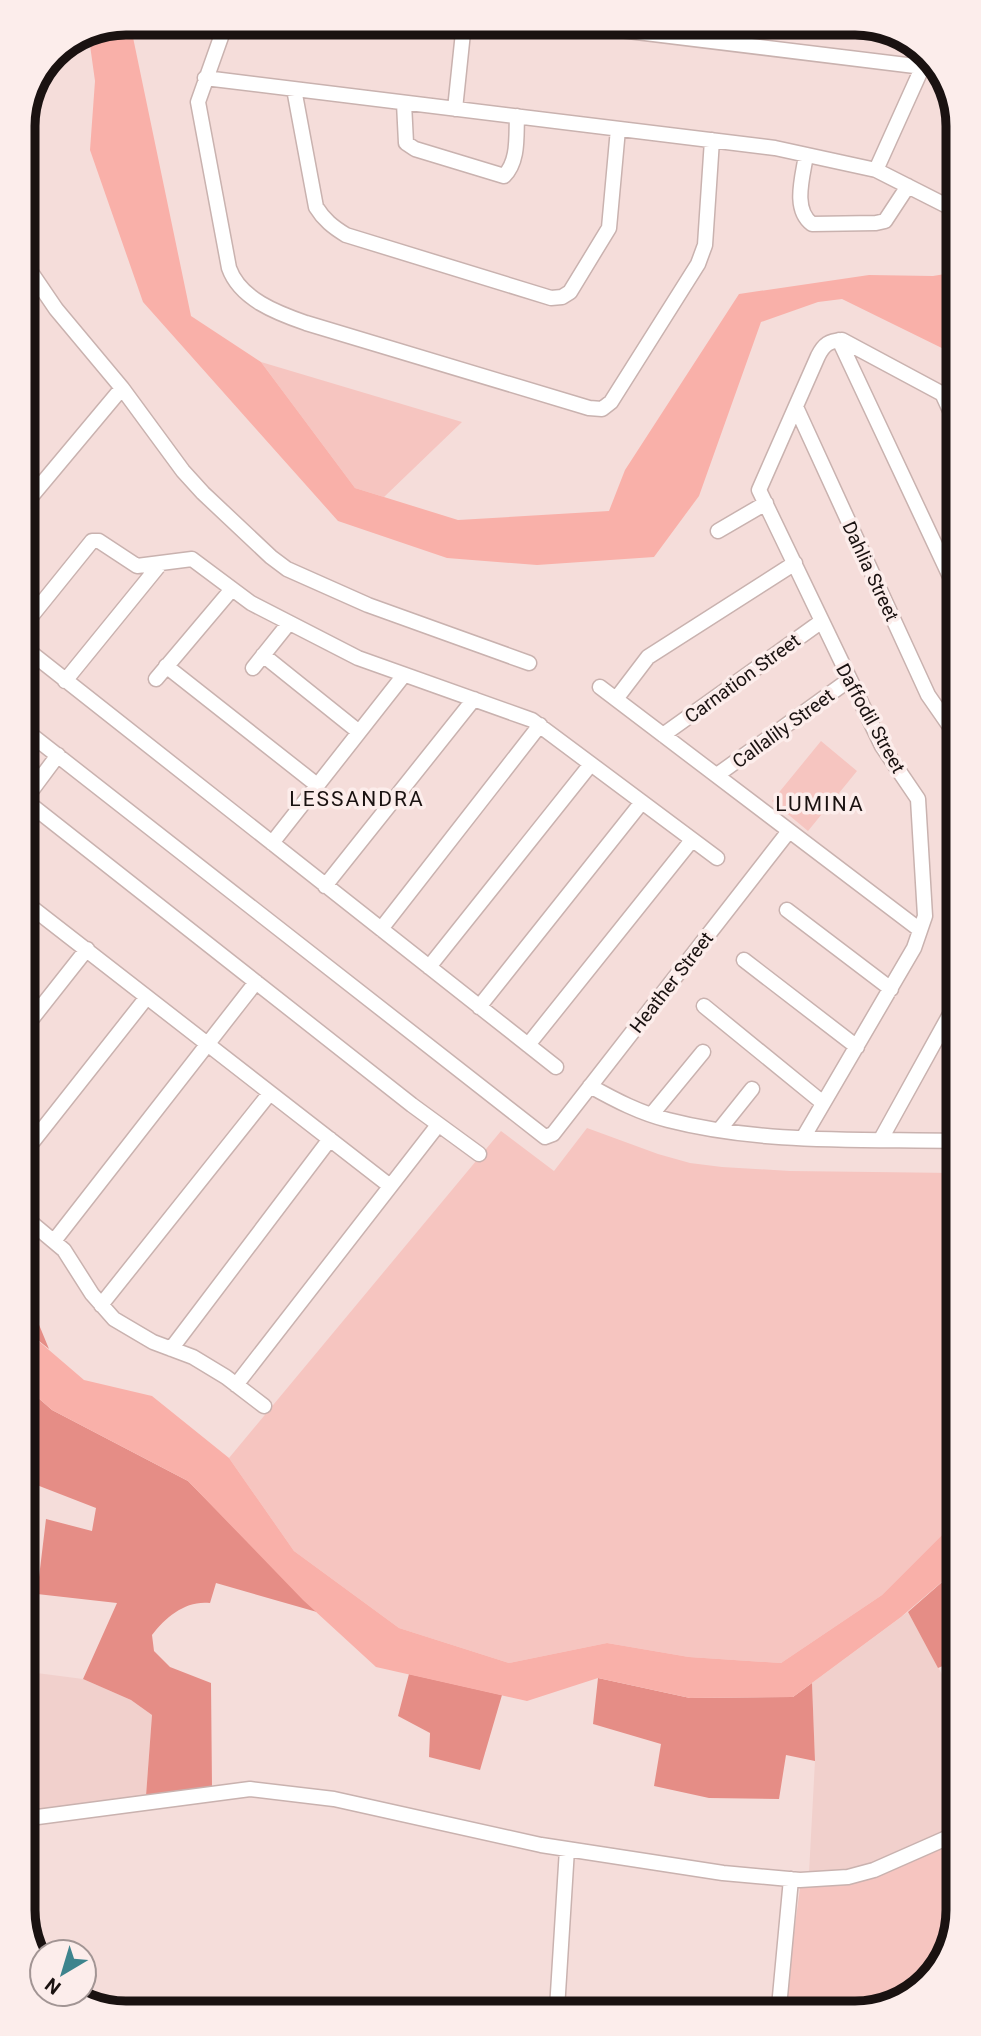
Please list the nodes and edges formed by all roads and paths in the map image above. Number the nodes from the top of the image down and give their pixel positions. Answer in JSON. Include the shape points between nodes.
{"nodes":[{"id":1,"x":221,"y":35,"type":"edge"},
{"id":2,"x":463,"y":35,"type":"edge"},
{"id":3,"x":674,"y":35,"type":"edge"},
{"id":4,"x":918,"y":61,"type":"edge"},
{"id":5,"x":923,"y":66,"type":"edge"},
{"id":6,"x":205,"y":78,"type":"junction"},
{"id":7,"x":295,"y":89,"type":"junction"},
{"id":8,"x":404,"y":103,"type":"junction"},
{"id":9,"x":455,"y":109,"type":"junction"},
{"id":10,"x":517,"y":116,"type":"junction"},
{"id":11,"x":618,"y":129,"type":"junction"},
{"id":12,"x":712,"y":140,"type":"junction"},
{"id":13,"x":806,"y":155,"type":"junction"},
{"id":14,"x":876,"y":170,"type":"junction"},
{"id":15,"x":908,"y":186,"type":"junction"},
{"id":16,"x":946,"y":205,"type":"edge"},
{"id":17,"x":35,"y":279,"type":"edge"},
{"id":18,"x":839,"y":340,"type":"junction"},
{"id":19,"x":122,"y":388,"type":"junction"},
{"id":20,"x":946,"y":395,"type":"edge"},
{"id":21,"x":796,"y":407,"type":"junction"},
{"id":22,"x":35,"y":491,"type":"edge"},
{"id":23,"x":762,"y":497,"type":"junction"},
{"id":24,"x":719,"y":531,"type":"dead end"},
{"id":25,"x":160,"y":563,"type":"junction"},
{"id":26,"x":795,"y":563,"type":"junction"},
{"id":27,"x":946,"y":568,"type":"edge"},
{"id":28,"x":232,"y":589,"type":"junction"},
{"id":29,"x":35,"y":612,"type":"edge"},
{"id":30,"x":822,"y":621,"type":"junction"},
{"id":31,"x":289,"y":623,"type":"junction"},
{"id":32,"x":263,"y":655,"type":"junction"},
{"id":33,"x":35,"y":657,"type":"edge"},
{"id":34,"x":529,"y":663,"type":"dead end"},
{"id":35,"x":166,"y":666,"type":"junction"},
{"id":36,"x":253,"y":668,"type":"dead end"},
{"id":37,"x":404,"y":674,"type":"junction"},
{"id":38,"x":156,"y":679,"type":"dead end"},
{"id":39,"x":849,"y":680,"type":"junction"},
{"id":40,"x":65,"y":681,"type":"junction"},
{"id":41,"x":600,"y":687,"type":"dead end"},
{"id":42,"x":474,"y":699,"type":"junction"},
{"id":43,"x":616,"y":699,"type":"junction"},
{"id":44,"x":946,"y":721,"type":"edge"},
{"id":45,"x":540,"y":725,"type":"junction"},
{"id":46,"x":359,"y":732,"type":"junction"},
{"id":47,"x":663,"y":735,"type":"junction"},
{"id":48,"x":35,"y":738,"type":"edge"},
{"id":49,"x":58,"y":755,"type":"junction"},
{"id":50,"x":591,"y":764,"type":"junction"},
{"id":51,"x":717,"y":775,"type":"junction"},
{"id":52,"x":317,"y":786,"type":"junction"},
{"id":53,"x":35,"y":787,"type":"edge"},
{"id":54,"x":642,"y":802,"type":"junction"},
{"id":55,"x":35,"y":807,"type":"edge"},
{"id":56,"x":789,"y":831,"type":"junction"},
{"id":57,"x":692,"y":840,"type":"junction"},
{"id":58,"x":272,"y":843,"type":"junction"},
{"id":59,"x":717,"y":858,"type":"dead end"},
{"id":60,"x":325,"y":886,"type":"junction"},
{"id":61,"x":35,"y":910,"type":"edge"},
{"id":62,"x":787,"y":910,"type":"dead end"},
{"id":63,"x":380,"y":929,"type":"junction"},
{"id":64,"x":920,"y":930,"type":"junction"},
{"id":65,"x":86,"y":949,"type":"junction"},
{"id":66,"x":744,"y":960,"type":"dead end"},
{"id":67,"x":429,"y":967,"type":"junction"},
{"id":68,"x":256,"y":982,"type":"junction"},
{"id":69,"x":891,"y":989,"type":"junction"},
{"id":70,"x":147,"y":997,"type":"junction"},
{"id":71,"x":704,"y":1006,"type":"dead end"},
{"id":72,"x":479,"y":1007,"type":"junction"},
{"id":73,"x":35,"y":1015,"type":"edge"},
{"id":74,"x":946,"y":1021,"type":"edge"},
{"id":75,"x":208,"y":1044,"type":"junction"},
{"id":76,"x":528,"y":1045,"type":"junction"},
{"id":77,"x":857,"y":1047,"type":"junction"},
{"id":78,"x":703,"y":1052,"type":"dead end"},
{"id":79,"x":556,"y":1067,"type":"dead end"},
{"id":80,"x":590,"y":1086,"type":"junction"},
{"id":81,"x":752,"y":1090,"type":"dead end"},
{"id":82,"x":270,"y":1093,"type":"junction"},
{"id":83,"x":823,"y":1103,"type":"junction"},
{"id":84,"x":652,"y":1114,"type":"junction"},
{"id":85,"x":438,"y":1125,"type":"junction"},
{"id":86,"x":720,"y":1129,"type":"junction"},
{"id":87,"x":803,"y":1138,"type":"junction"},
{"id":88,"x":35,"y":1139,"type":"edge"},
{"id":89,"x":330,"y":1139,"type":"junction"},
{"id":90,"x":881,"y":1139,"type":"junction"},
{"id":91,"x":946,"y":1139,"type":"edge"},
{"id":92,"x":479,"y":1154,"type":"dead end"},
{"id":93,"x":390,"y":1186,"type":"junction"},
{"id":94,"x":35,"y":1226,"type":"edge"},
{"id":95,"x":54,"y":1241,"type":"junction"},
{"id":96,"x":102,"y":1305,"type":"junction"},
{"id":97,"x":171,"y":1349,"type":"junction"},
{"id":98,"x":236,"y":1385,"type":"junction"},
{"id":99,"x":264,"y":1406,"type":"dead end"},
{"id":100,"x":35,"y":1817,"type":"edge"},
{"id":101,"x":946,"y":1838,"type":"edge"},
{"id":102,"x":567,"y":1849,"type":"junction"},
{"id":103,"x":791,"y":1879,"type":"junction"},
{"id":104,"x":558,"y":2001,"type":"edge"},
{"id":105,"x":780,"y":2001,"type":"edge"}],
"edges":[{"from":1,"to":6,"type":"street"},
{"from":2,"to":9,"type":"street"},
{"from":3,"to":4,"type":"street"},
{"from":5,"to":14,"type":"street"},
{"from":6,"to":7,"type":"street"},
{"from":6,"to":12,"type":"street","via":[[199,112],[229,268],[240,288],[275,313],[589,408],[602,409],[611,402],[698,264],[705,245]]},
{"from":7,"to":8,"type":"street"},
{"from":7,"to":11,"type":"street","via":[[316,207],[323,219],[346,235],[551,298],[570,292],[609,228]]},
{"from":8,"to":9,"type":"street"},
{"from":8,"to":10,"type":"street","via":[[406,143],[504,176],[514,159]]},
{"from":9,"to":10,"type":"street"},
{"from":10,"to":11,"type":"street"},
{"from":11,"to":12,"type":"street"},
{"from":12,"to":13,"type":"street"},
{"from":13,"to":14,"type":"street"},
{"from":13,"to":15,"type":"street","via":[[800,204],[804,218],[812,224],[885,221]]},
{"from":14,"to":15,"type":"street"},
{"from":15,"to":16,"type":"street"},
{"from":17,"to":19,"type":"street"},
{"from":18,"to":20,"type":"street"},
{"from":18,"to":21,"type":"street","via":[[822,347]]},
{"from":18,"to":27,"type":"street"},
{"from":19,"to":22,"type":"street"},
{"from":19,"to":34,"type":"street","via":[[203,493],[287,569],[368,605]]},
{"from":21,"to":23,"type":"street"},
{"from":21,"to":44,"type":"street","name":"Dahlia Street","via":[[928,695]]},
{"from":23,"to":24,"type":"street"},
{"from":23,"to":26,"type":"street","name":"Daffodil Street"},
{"from":25,"to":28,"type":"street","via":[[192,559]]},
{"from":25,"to":29,"type":"street","via":[[137,566],[107,545],[92,541]]},
{"from":25,"to":40,"type":"street"},
{"from":26,"to":30,"type":"street","name":"Daffodil Street"},
{"from":26,"to":43,"type":"street","via":[[648,657]]},
{"from":28,"to":31,"type":"street"},
{"from":28,"to":35,"type":"street"},
{"from":30,"to":39,"type":"street","name":"Daffodil Street"},
{"from":30,"to":47,"type":"street","name":"Carnation Street"},
{"from":31,"to":32,"type":"street"},
{"from":31,"to":37,"type":"street","via":[[358,658]]},
{"from":32,"to":36,"type":"street"},
{"from":32,"to":46,"type":"street"},
{"from":33,"to":40,"type":"street"},
{"from":35,"to":38,"type":"street"},
{"from":35,"to":52,"type":"street"},
{"from":37,"to":42,"type":"street"},
{"from":37,"to":46,"type":"street"},
{"from":39,"to":51,"type":"street","name":"Callalily Street"},
{"from":39,"to":64,"type":"street","name":"Daffodil Street","via":[[882,746],[918,799],[925,916]]},
{"from":40,"to":58,"type":"street"},
{"from":41,"to":43,"type":"street"},
{"from":42,"to":45,"type":"street"},
{"from":42,"to":60,"type":"street"},
{"from":43,"to":47,"type":"street"},
{"from":45,"to":50,"type":"street"},
{"from":45,"to":63,"type":"street"},
{"from":46,"to":52,"type":"street"},
{"from":47,"to":51,"type":"street"},
{"from":48,"to":49,"type":"street"},
{"from":49,"to":53,"type":"street"},
{"from":49,"to":80,"type":"street","name":"Heather Street","via":[[539,1134],[552,1134]]},
{"from":50,"to":54,"type":"street"},
{"from":50,"to":67,"type":"street"},
{"from":51,"to":56,"type":"street"},
{"from":52,"to":58,"type":"street"},
{"from":54,"to":57,"type":"street"},
{"from":54,"to":72,"type":"street"},
{"from":55,"to":68,"type":"street"},
{"from":56,"to":64,"type":"street"},
{"from":56,"to":80,"type":"street","name":"Heather Street"},
{"from":57,"to":59,"type":"street"},
{"from":57,"to":76,"type":"street"},
{"from":58,"to":60,"type":"street"},
{"from":60,"to":63,"type":"street"},
{"from":61,"to":65,"type":"street"},
{"from":62,"to":69,"type":"street"},
{"from":63,"to":67,"type":"street"},
{"from":64,"to":69,"type":"street","name":"Daffodil Street"},
{"from":65,"to":70,"type":"street"},
{"from":65,"to":73,"type":"street"},
{"from":66,"to":77,"type":"street"},
{"from":67,"to":72,"type":"street"},
{"from":68,"to":75,"type":"street"},
{"from":68,"to":85,"type":"street"},
{"from":69,"to":77,"type":"street","name":"Daffodil Street"},
{"from":70,"to":75,"type":"street"},
{"from":70,"to":88,"type":"street"},
{"from":71,"to":83,"type":"street"},
{"from":72,"to":76,"type":"street"},
{"from":74,"to":90,"type":"street"},
{"from":75,"to":82,"type":"street"},
{"from":75,"to":95,"type":"street"},
{"from":76,"to":79,"type":"street"},
{"from":77,"to":83,"type":"street","name":"Daffodil Street"},
{"from":78,"to":84,"type":"street"},
{"from":80,"to":84,"type":"street"},
{"from":81,"to":86,"type":"street"},
{"from":82,"to":89,"type":"street"},
{"from":82,"to":96,"type":"street"},
{"from":83,"to":87,"type":"street","name":"Daffodil Street"},
{"from":84,"to":86,"type":"street"},
{"from":85,"to":92,"type":"street"},
{"from":85,"to":93,"type":"street"},
{"from":86,"to":87,"type":"street"},
{"from":87,"to":90,"type":"street"},
{"from":89,"to":93,"type":"street"},
{"from":89,"to":97,"type":"street"},
{"from":90,"to":91,"type":"street"},
{"from":93,"to":98,"type":"street"},
{"from":94,"to":95,"type":"street"},
{"from":95,"to":96,"type":"street"},
{"from":96,"to":97,"type":"street","via":[[114,1319]]},
{"from":97,"to":98,"type":"street","via":[[193,1357]]},
{"from":98,"to":99,"type":"street"},
{"from":100,"to":102,"type":"street","via":[[250,1789],[334,1799]]},
{"from":101,"to":103,"type":"street","via":[[848,1877]]},
{"from":102,"to":103,"type":"street"},
{"from":102,"to":104,"type":"street"},
{"from":103,"to":105,"type":"street"}]}
